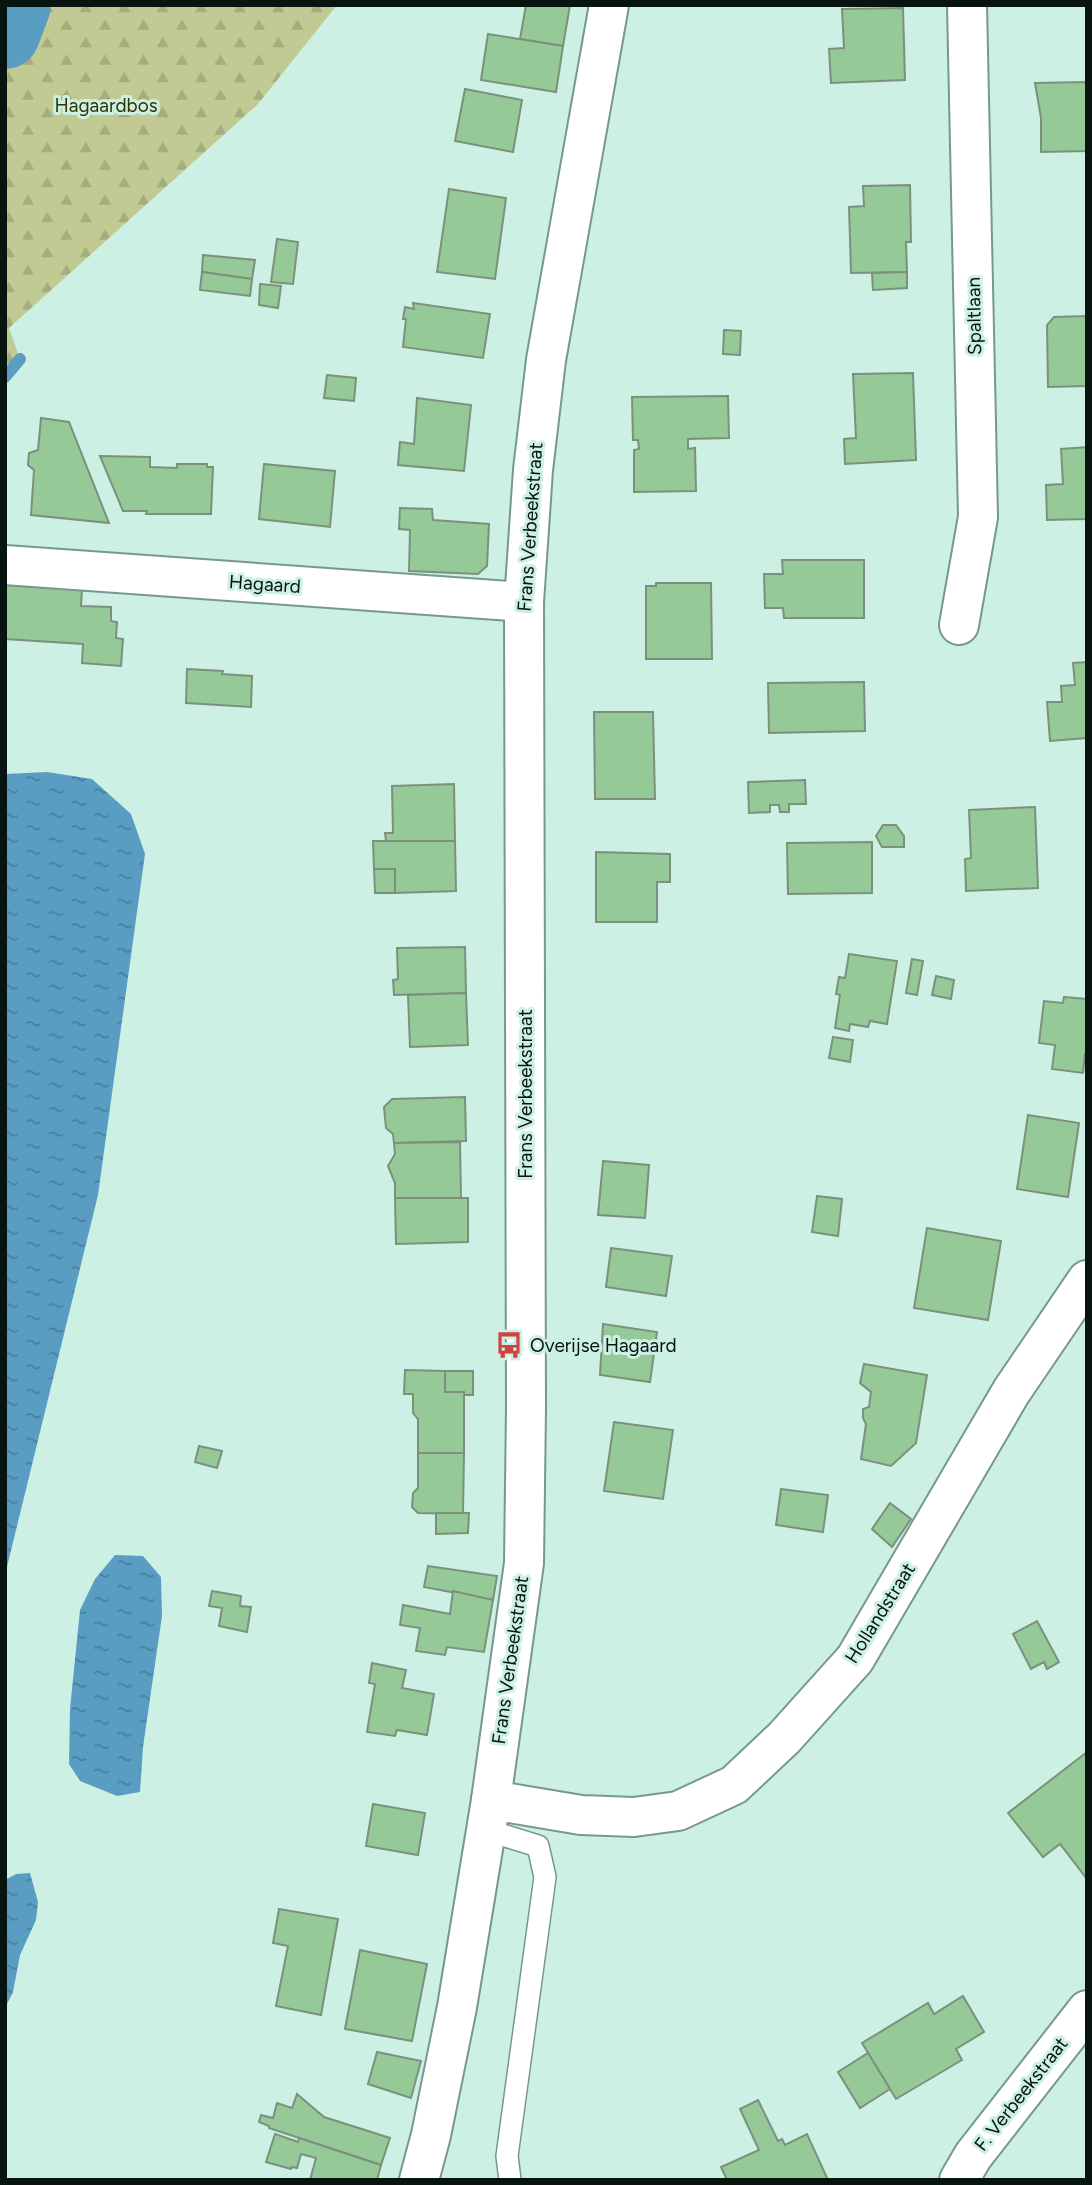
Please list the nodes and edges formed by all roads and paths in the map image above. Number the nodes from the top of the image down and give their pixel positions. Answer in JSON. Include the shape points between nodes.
{"nodes":[{"id":1,"x":609,"y":5,"type":"edge"},
{"id":2,"x":967,"y":5,"type":"edge"},
{"id":3,"x":5,"y":565,"type":"edge"},
{"id":4,"x":524,"y":602,"type":"junction"},
{"id":5,"x":959,"y":625,"type":"dead end"},
{"id":6,"x":1087,"y":1280,"type":"edge"},
{"id":7,"x":488,"y":1815,"type":"junction"},
{"id":8,"x":1087,"y":2010,"type":"edge"},
{"id":9,"x":419,"y":2180,"type":"edge"},
{"id":10,"x":510,"y":2180,"type":"edge"},
{"id":11,"x":959,"y":2180,"type":"edge"}],
"edges":[{"from":1,"to":4,"type":"street","name":"Frans Verbeekstraat","via":[[546,360]]},
{"from":2,"to":5,"type":"street","name":"Spaltlaan","via":[[978,517]]},
{"from":3,"to":4,"type":"street","name":"Hagaard"},
{"from":4,"to":7,"type":"street","name":"Frans Verbeekstraat","via":[[524,1563]]},
{"from":6,"to":7,"type":"street","name":"Hollandstraat","via":[[1011,1392],[855,1659],[784,1738],[734,1785],[678,1811],[634,1817]]},
{"from":7,"to":9,"type":"street","name":"Frans Verbeekstraat","via":[[457,2007]]},
{"from":7,"to":10,"type":"lane","via":[[538,1846],[545,1877],[507,2156]]},
{"from":8,"to":11,"type":"street","name":"F. Verbeekstraat"}]}
